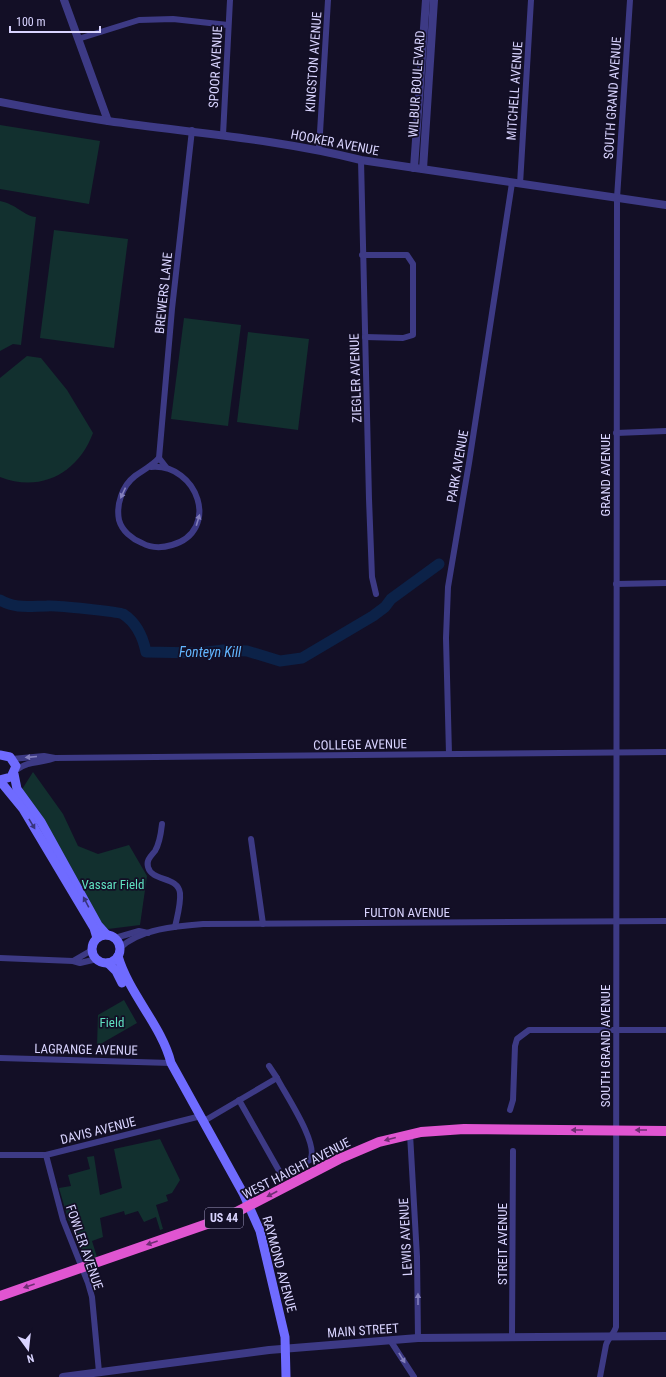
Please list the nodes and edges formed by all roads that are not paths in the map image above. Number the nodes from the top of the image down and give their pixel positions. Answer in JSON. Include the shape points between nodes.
{"nodes":[{"id":1,"x":64,"y":0,"type":"edge"},
{"id":2,"x":230,"y":0,"type":"edge"},
{"id":3,"x":328,"y":0,"type":"edge"},
{"id":4,"x":426,"y":0,"type":"edge"},
{"id":5,"x":434,"y":0,"type":"edge"},
{"id":6,"x":531,"y":0,"type":"edge"},
{"id":7,"x":630,"y":0,"type":"edge"},
{"id":8,"x":228,"y":25,"type":"junction"},
{"id":9,"x":78,"y":39,"type":"junction"},
{"id":10,"x":0,"y":102,"type":"edge"},
{"id":11,"x":108,"y":122,"type":"junction"},
{"id":12,"x":192,"y":130,"type":"junction"},
{"id":13,"x":223,"y":135,"type":"junction"},
{"id":14,"x":319,"y":149,"type":"junction"},
{"id":15,"x":360,"y":160,"type":"junction"},
{"id":16,"x":418,"y":169,"type":"junction"},
{"id":17,"x":516,"y":183,"type":"junction"},
{"id":18,"x":617,"y":198,"type":"junction"},
{"id":19,"x":666,"y":205,"type":"edge"},
{"id":20,"x":362,"y":254,"type":"junction"},
{"id":21,"x":365,"y":337,"type":"junction"},
{"id":22,"x":666,"y":430,"type":"edge"},
{"id":23,"x":616,"y":433,"type":"junction"},
{"id":24,"x":159,"y":458,"type":"junction"},
{"id":25,"x":151,"y":467,"type":"junction"},
{"id":26,"x":166,"y":467,"type":"junction"},
{"id":27,"x":666,"y":582,"type":"edge"},
{"id":28,"x":616,"y":584,"type":"junction"},
{"id":29,"x":376,"y":594,"type":"dead end"},
{"id":30,"x":666,"y":752,"type":"edge"},
{"id":31,"x":616,"y":753,"type":"junction"},
{"id":32,"x":0,"y":754,"type":"edge"},
{"id":33,"x":448,"y":754,"type":"junction"},
{"id":34,"x":55,"y":758,"type":"junction"},
{"id":35,"x":12,"y":759,"type":"junction"},
{"id":36,"x":15,"y":772,"type":"junction"},
{"id":37,"x":0,"y":781,"type":"edge"},
{"id":38,"x":162,"y":824,"type":"dead end"},
{"id":39,"x":251,"y":839,"type":"dead end"},
{"id":40,"x":616,"y":921,"type":"junction"},
{"id":41,"x":666,"y":921,"type":"edge"},
{"id":42,"x":263,"y":924,"type":"junction"},
{"id":43,"x":175,"y":927,"type":"junction"},
{"id":44,"x":149,"y":933,"type":"junction"},
{"id":45,"x":111,"y":936,"type":"junction"},
{"id":46,"x":97,"y":938,"type":"junction"},
{"id":47,"x":92,"y":950,"type":"junction"},
{"id":48,"x":119,"y":952,"type":"junction"},
{"id":49,"x":0,"y":958,"type":"edge"},
{"id":50,"x":97,"y":959,"type":"junction"},
{"id":51,"x":73,"y":961,"type":"junction"},
{"id":52,"x":108,"y":962,"type":"junction"},
{"id":53,"x":616,"y":1030,"type":"junction"},
{"id":54,"x":666,"y":1030,"type":"edge"},
{"id":55,"x":0,"y":1058,"type":"edge"},
{"id":56,"x":171,"y":1062,"type":"junction"},
{"id":57,"x":269,"y":1066,"type":"dead end"},
{"id":58,"x":277,"y":1078,"type":"junction"},
{"id":59,"x":239,"y":1100,"type":"junction"},
{"id":60,"x":510,"y":1110,"type":"dead end"},
{"id":61,"x":202,"y":1118,"type":"junction"},
{"id":62,"x":616,"y":1130,"type":"junction"},
{"id":63,"x":666,"y":1131,"type":"edge"},
{"id":64,"x":410,"y":1134,"type":"junction"},
{"id":65,"x":513,"y":1152,"type":"dead end"},
{"id":66,"x":46,"y":1154,"type":"junction"},
{"id":67,"x":0,"y":1155,"type":"edge"},
{"id":68,"x":250,"y":1206,"type":"junction"},
{"id":69,"x":82,"y":1268,"type":"junction"},
{"id":70,"x":0,"y":1296,"type":"edge"},
{"id":71,"x":610,"y":1336,"type":"junction"},
{"id":72,"x":666,"y":1336,"type":"edge"},
{"id":73,"x":512,"y":1337,"type":"junction"},
{"id":74,"x":418,"y":1338,"type":"junction"},
{"id":75,"x":390,"y":1340,"type":"junction"},
{"id":76,"x":286,"y":1348,"type":"junction"},
{"id":77,"x":99,"y":1372,"type":"junction"},
{"id":78,"x":113,"y":1373,"type":"edge"},
{"id":79,"x":63,"y":1377,"type":"edge"},
{"id":80,"x":286,"y":1377,"type":"edge"},
{"id":81,"x":414,"y":1377,"type":"edge"},
{"id":82,"x":600,"y":1377,"type":"edge"}],
"edges":[{"from":1,"to":9,"type":"street"},
{"from":2,"to":8,"type":"street","name":"SPOOR AVENUE"},
{"from":3,"to":14,"type":"street","name":"KINGSTON AVENUE"},
{"from":4,"to":16,"type":"street","name":"WILBUR BOULEVARD"},
{"from":5,"to":16,"type":"street","name":"WILBUR BOULEVARD"},
{"from":6,"to":17,"type":"street","name":"MITCHELL AVENUE"},
{"from":7,"to":18,"type":"street","name":"SOUTH GRAND AVENUE"},
{"from":8,"to":9,"type":"street","via":[[174,19],[139,20]]},
{"from":8,"to":13,"type":"street","name":"SPOOR AVENUE"},
{"from":9,"to":11,"type":"street"},
{"from":10,"to":11,"type":"street","name":"HOOKER AVENUE"},
{"from":11,"to":12,"type":"street","name":"HOOKER AVENUE"},
{"from":12,"to":13,"type":"street","name":"HOOKER AVENUE"},
{"from":12,"to":24,"type":"street","name":"BREWERS LANE","via":[[162,402]]},
{"from":13,"to":14,"type":"street","name":"HOOKER AVENUE"},
{"from":14,"to":15,"type":"street","name":"HOOKER AVENUE"},
{"from":15,"to":16,"type":"street","name":"HOOKER AVENUE"},
{"from":15,"to":20,"type":"street","name":"ZIEGLER AVENUE"},
{"from":16,"to":17,"type":"street","name":"HOOKER AVENUE"},
{"from":17,"to":18,"type":"street","name":"HOOKER AVENUE"},
{"from":17,"to":33,"type":"street","name":"PARK AVENUE","via":[[448,587]]},
{"from":18,"to":19,"type":"street","name":"HOOKER AVENUE"},
{"from":18,"to":23,"type":"street","name":"GRAND AVENUE"},
{"from":20,"to":21,"type":"street","name":"ZIEGLER AVENUE"},
{"from":20,"to":21,"type":"street","via":[[407,254],[413,264],[413,335],[403,338]]},
{"from":21,"to":29,"type":"street","name":"ZIEGLER AVENUE","via":[[372,577]]},
{"from":22,"to":23,"type":"street"},
{"from":23,"to":28,"type":"street","name":"GRAND AVENUE"},
{"from":24,"to":25,"type":"street"},
{"from":24,"to":26,"type":"street"},
{"from":25,"to":26,"type":"street"},
{"from":25,"to":26,"type":"street","one_way":true,"via":[[128,483],[121,497],[118,513],[121,526],[128,534],[143,544],[159,547],[176,544],[189,536],[200,514],[192,485],[178,472]]},
{"from":27,"to":28,"type":"street"},
{"from":28,"to":31,"type":"street","name":"GRAND AVENUE"},
{"from":30,"to":31,"type":"street","name":"COLLEGE AVENUE"},
{"from":31,"to":33,"type":"street","name":"COLLEGE AVENUE"},
{"from":31,"to":40,"type":"street","name":"SOUTH GRAND AVENUE"},
{"from":32,"to":35,"type":"main road"},
{"from":33,"to":34,"type":"street","name":"COLLEGE AVENUE"},
{"from":34,"to":35,"type":"street","name":"COLLEGE AVENUE","one_way":true,"via":[[44,756]]},
{"from":34,"to":36,"type":"street","name":"COLLEGE AVENUE","via":[[29,762]]},
{"from":35,"to":36,"type":"main road"},
{"from":36,"to":37,"type":"main road","via":[[7,780]]},
{"from":45,"to":36,"type":"main road","one_way":true,"via":[[98,925],[41,822],[17,789]]},
{"from":37,"to":46,"type":"main road","one_way":true,"via":[[23,809],[94,928]]},
{"from":38,"to":43,"type":"street","via":[[160,841],[147,864],[152,873],[179,888],[180,898]]},
{"from":39,"to":42,"type":"street"},
{"from":40,"to":41,"type":"street","name":"FULTON AVENUE"},
{"from":40,"to":42,"type":"street","name":"FULTON AVENUE"},
{"from":40,"to":53,"type":"street","name":"SOUTH GRAND AVENUE"},
{"from":42,"to":43,"type":"street","name":"FULTON AVENUE","via":[[203,924]]},
{"from":43,"to":44,"type":"street","name":"FULTON AVENUE"},
{"from":44,"to":45,"type":"street","name":"FULTON AVENUE","via":[[138,931]]},
{"from":44,"to":48,"type":"street","name":"FULTON AVENUE","via":[[128,940]]},
{"from":45,"to":46,"type":"main road"},
{"from":45,"to":48,"type":"main road"},
{"from":46,"to":47,"type":"main road"},
{"from":47,"to":50,"type":"main road"},
{"from":47,"to":51,"type":"street"},
{"from":48,"to":52,"type":"main road"},
{"from":48,"to":56,"type":"main road","name":"RAYMOND AVENUE","via":[[123,972],[166,1047]]},
{"from":49,"to":51,"type":"street"},
{"from":50,"to":51,"type":"street","via":[[80,963]]},
{"from":50,"to":52,"type":"main road"},
{"from":52,"to":56,"type":"main road","name":"RAYMOND AVENUE","via":[[116,971],[163,1055]]},
{"from":53,"to":54,"type":"street"},
{"from":53,"to":60,"type":"street","via":[[536,1029],[523,1033],[515,1046],[513,1100]]},
{"from":53,"to":62,"type":"street","name":"SOUTH GRAND AVENUE"},
{"from":55,"to":56,"type":"street","name":"LAGRANGE AVENUE"},
{"from":56,"to":61,"type":"main road","name":"RAYMOND AVENUE"},
{"from":57,"to":58,"type":"street"},
{"from":58,"to":59,"type":"street","name":"DAVIS AVENUE"},
{"from":58,"to":59,"type":"street","via":[[309,1138],[312,1157],[310,1160],[282,1176]]},
{"from":59,"to":61,"type":"street","name":"DAVIS AVENUE"},
{"from":61,"to":66,"type":"street","name":"DAVIS AVENUE"},
{"from":61,"to":68,"type":"main road","name":"RAYMOND AVENUE"},
{"from":63,"to":62,"type":"highway","number":"US 44","one_way":true},
{"from":62,"to":64,"type":"highway","name":"WEST HAIGHT AVENUE","number":"US 44","one_way":true,"via":[[464,1129]]},
{"from":62,"to":71,"type":"street","name":"SOUTH GRAND AVENUE","via":[[616,1327]]},
{"from":64,"to":68,"type":"highway","name":"WEST HAIGHT AVENUE","number":"US 44","one_way":true,"via":[[358,1150]]},
{"from":74,"to":64,"type":"street","name":"LEWIS AVENUE","one_way":true,"via":[[418,1265]]},
{"from":65,"to":73,"type":"street","name":"STREIT AVENUE"},
{"from":66,"to":67,"type":"street","name":"DAVIS AVENUE"},
{"from":66,"to":69,"type":"street","name":"FOWLER AVENUE","via":[[63,1220]]},
{"from":68,"to":69,"type":"highway","name":"WEST HAIGHT AVENUE","number":"US 44","one_way":true,"via":[[217,1221]]},
{"from":68,"to":76,"type":"main road","name":"RAYMOND AVENUE","via":[[265,1248]]},
{"from":69,"to":70,"type":"highway","name":"WEST HAIGHT AVENUE","number":"US 44","one_way":true},
{"from":69,"to":77,"type":"street","name":"FOWLER AVENUE","via":[[92,1297]]},
{"from":71,"to":72,"type":"street","name":"MAIN STREET"},
{"from":71,"to":73,"type":"street","name":"MAIN STREET"},
{"from":71,"to":82,"type":"street","name":"SOUTH GRAND AVENUE"},
{"from":73,"to":74,"type":"street","name":"MAIN STREET"},
{"from":74,"to":75,"type":"street","name":"MAIN STREET"},
{"from":75,"to":76,"type":"street","name":"MAIN STREET"},
{"from":75,"to":81,"type":"street","one_way":true},
{"from":76,"to":78,"type":"street","name":"MAIN STREET"},
{"from":76,"to":80,"type":"main road","name":"RAYMOND AVENUE"},
{"from":77,"to":78,"type":"street","name":"MAIN STREET"},
{"from":77,"to":79,"type":"street","name":"MAIN STREET"}]}
